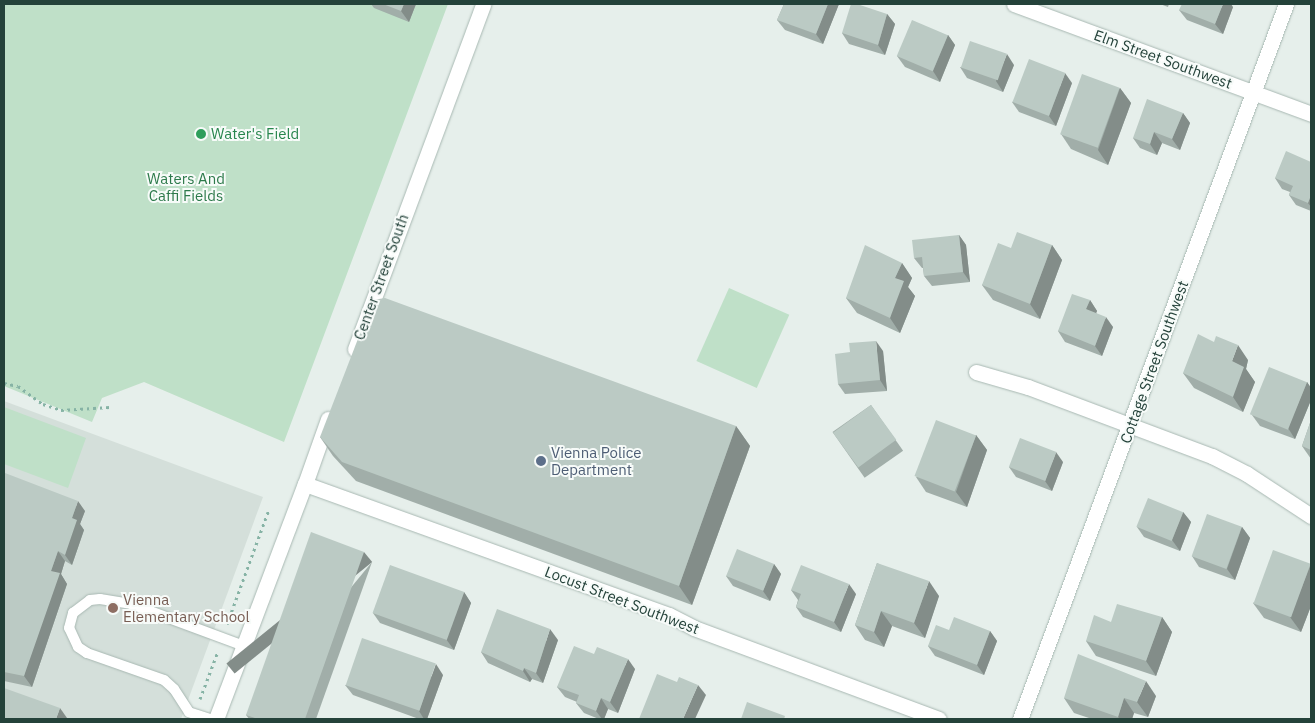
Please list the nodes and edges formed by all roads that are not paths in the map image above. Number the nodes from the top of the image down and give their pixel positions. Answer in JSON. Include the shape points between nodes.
{"nodes":[{"id":1,"x":483,"y":4,"type":"edge"},
{"id":2,"x":1014,"y":4,"type":"edge"},
{"id":3,"x":1286,"y":4,"type":"edge"},
{"id":4,"x":1253,"y":92,"type":"junction"},
{"id":5,"x":1311,"y":114,"type":"edge"},
{"id":6,"x":349,"y":364,"type":"edge"},
{"id":7,"x":976,"y":372,"type":"dead end"},
{"id":8,"x":335,"y":400,"type":"edge"},
{"id":9,"x":1130,"y":425,"type":"junction"},
{"id":10,"x":304,"y":484,"type":"junction"},
{"id":11,"x":1311,"y":516,"type":"edge"},
{"id":12,"x":244,"y":646,"type":"junction"},
{"id":13,"x":210,"y":719,"type":"edge"},
{"id":14,"x":216,"y":719,"type":"edge"},
{"id":15,"x":939,"y":719,"type":"edge"},
{"id":16,"x":1020,"y":719,"type":"edge"}],
"edges":[{"from":1,"to":6,"type":"street","name":"Center Street South"},
{"from":2,"to":4,"type":"street","name":"Elm Street Southwest"},
{"from":3,"to":4,"type":"street","name":"Cottage Street Southwest"},
{"from":4,"to":5,"type":"street","name":"Elm Street Southwest"},
{"from":4,"to":9,"type":"street","name":"Cottage Street Southwest"},
{"from":7,"to":9,"type":"street"},
{"from":8,"to":10,"type":"street"},
{"from":9,"to":11,"type":"street","via":[[1212,456],[1247,474]]},
{"from":9,"to":16,"type":"street","name":"Cottage Street Southwest"},
{"from":10,"to":12,"type":"street"},
{"from":10,"to":15,"type":"street","name":"Locust Street Southwest","via":[[669,615],[694,628]]},
{"from":12,"to":13,"type":"lane","via":[[131,604],[100,599],[80,605],[73,613],[69,628],[78,647],[164,680],[189,712]]},
{"from":12,"to":14,"type":"street"}]}
